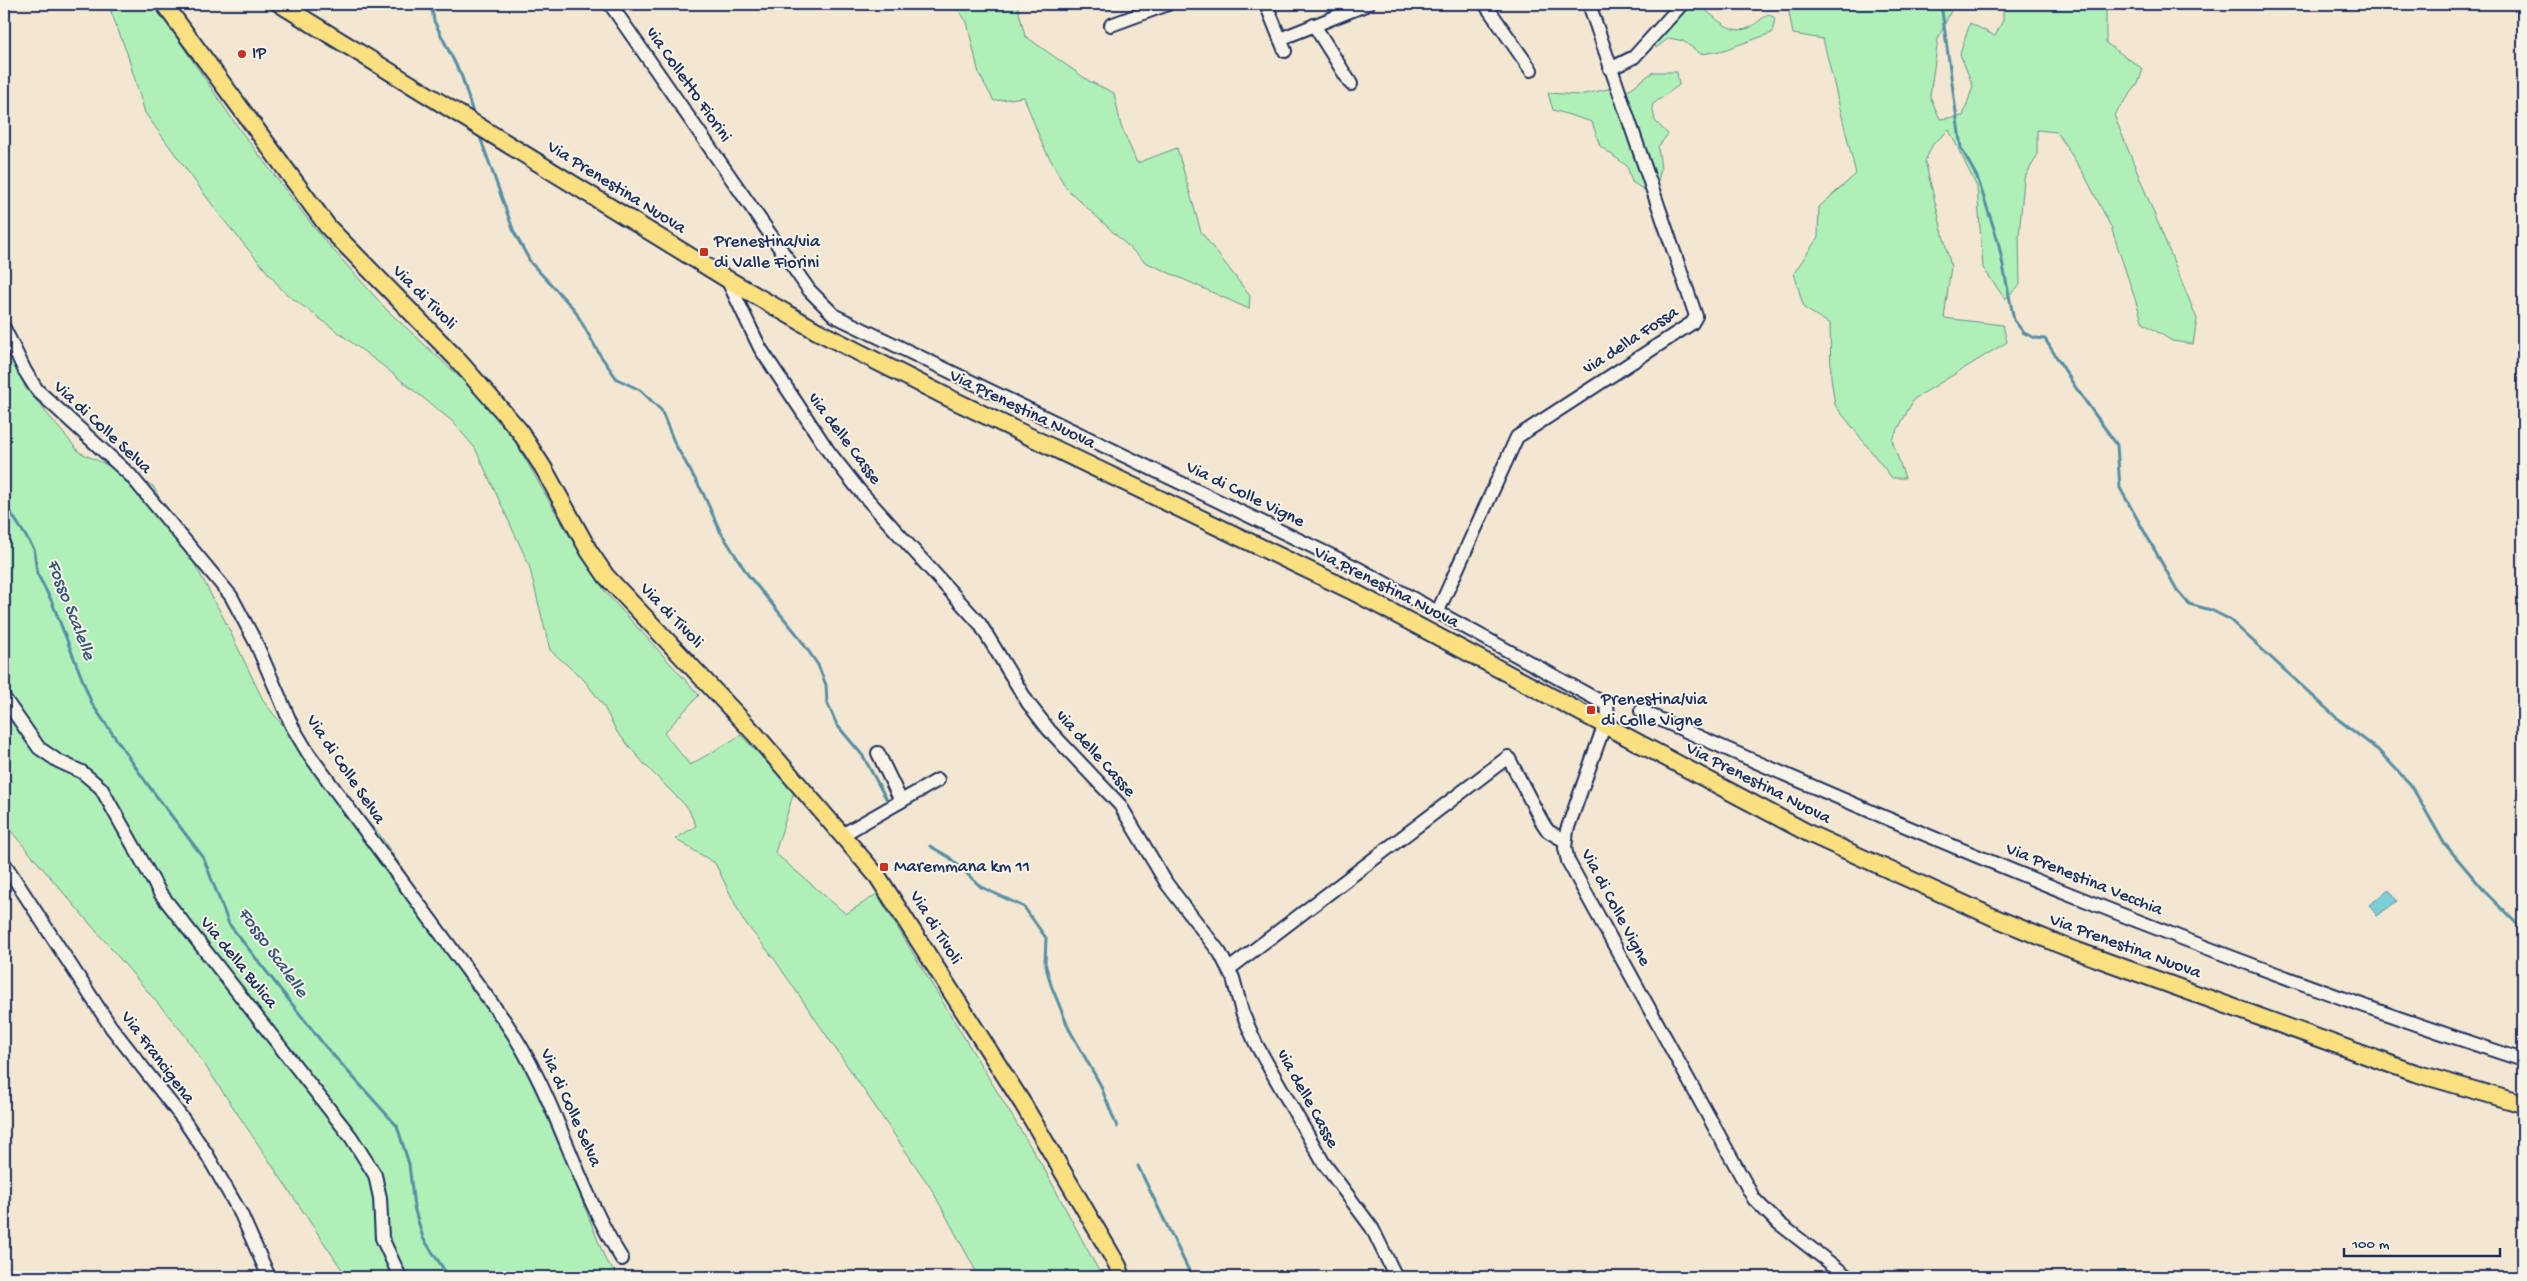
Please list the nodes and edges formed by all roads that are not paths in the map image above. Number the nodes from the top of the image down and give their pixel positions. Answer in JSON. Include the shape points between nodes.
{"nodes":[{"id":1,"x":164,"y":4,"type":"edge"},
{"id":2,"x":280,"y":4,"type":"edge"},
{"id":3,"x":610,"y":4,"type":"edge"},
{"id":4,"x":1168,"y":4,"type":"edge"},
{"id":5,"x":1266,"y":4,"type":"edge"},
{"id":6,"x":1368,"y":4,"type":"edge"},
{"id":7,"x":1485,"y":4,"type":"edge"},
{"id":8,"x":1589,"y":4,"type":"edge"},
{"id":9,"x":1682,"y":4,"type":"edge"},
{"id":10,"x":1349,"y":7,"type":"edge"},
{"id":11,"x":1111,"y":25,"type":"dead end"},
{"id":12,"x":1314,"y":25,"type":"junction"},
{"id":13,"x":1610,"y":69,"type":"junction"},
{"id":14,"x":1531,"y":70,"type":"dead end"},
{"id":15,"x":1351,"y":84,"type":"dead end"},
{"id":16,"x":737,"y":187,"type":"joint"},
{"id":17,"x":727,"y":279,"type":"junction"},
{"id":18,"x":4,"y":328,"type":"edge"},
{"id":19,"x":1438,"y":611,"type":"junction"},
{"id":20,"x":4,"y":698,"type":"edge"},
{"id":21,"x":1641,"y":711,"type":"dead end"},
{"id":22,"x":1604,"y":726,"type":"junction"},
{"id":23,"x":878,"y":753,"type":"dead end"},
{"id":24,"x":938,"y":780,"type":"dead end"},
{"id":25,"x":901,"y":801,"type":"junction"},
{"id":26,"x":842,"y":835,"type":"junction"},
{"id":27,"x":1565,"y":841,"type":"junction"},
{"id":28,"x":5,"y":864,"type":"edge"},
{"id":29,"x":1229,"y":969,"type":"junction"},
{"id":30,"x":2523,"y":1060,"type":"edge"},
{"id":31,"x":2523,"y":1104,"type":"edge"},
{"id":32,"x":622,"y":1259,"type":"dead end"},
{"id":33,"x":269,"y":1277,"type":"edge"},
{"id":34,"x":400,"y":1277,"type":"edge"},
{"id":35,"x":1122,"y":1277,"type":"edge"},
{"id":36,"x":1396,"y":1277,"type":"edge"},
{"id":37,"x":1848,"y":1277,"type":"edge"}],
"edges":[{"from":1,"to":26,"type":"main road","name":"Via di Tivoli","via":[[328,227],[456,358],[514,424],[606,576],[741,719]]},
{"from":2,"to":17,"type":"main road","name":"Via Prenestina Nuova"},
{"from":3,"to":16,"type":"street","name":"via Colletto Fiorini"},
{"from":4,"to":11,"type":"street"},
{"from":5,"to":12,"type":"street","via":[[1282,45]]},
{"from":6,"to":10,"type":"street"},
{"from":7,"to":14,"type":"street"},
{"from":8,"to":13,"type":"street","name":"via della Fossa"},
{"from":9,"to":13,"type":"street","via":[[1634,57]]},
{"from":10,"to":12,"type":"street"},
{"from":12,"to":15,"type":"street"},
{"from":13,"to":19,"type":"street","name":"via della Fossa","via":[[1696,308],[1696,316],[1692,323],[1518,437]]},
{"from":16,"to":19,"type":"street","name":"Via di Colle Vigne","via":[[809,290],[822,306],[843,321],[1359,568]]},
{"from":17,"to":22,"type":"main road","name":"Via Prenestina Nuova","via":[[949,398],[1352,591]]},
{"from":17,"to":29,"type":"street","name":"via delle Casse","via":[[765,356],[828,452],[980,624],[1028,703],[1120,805],[1167,884],[1211,939]]},
{"from":18,"to":32,"type":"street","name":"Via di Colle Selva","via":[[37,390],[131,476],[231,596],[308,753],[527,1054],[600,1220]]},
{"from":19,"to":22,"type":"street","name":"Via di Colle Vigne","via":[[1605,703],[1608,712]]},
{"from":20,"to":34,"type":"street","name":"Via della Bulica","via":[[39,748],[82,772],[100,788],[160,893],[351,1136],[375,1175],[382,1238]]},
{"from":21,"to":30,"type":"street","name":"Via Prenestina Vecchia","via":[[1789,777],[2098,906],[2400,1020]]},
{"from":22,"to":27,"type":"street","name":"Via di Colle Vigne"},
{"from":22,"to":31,"type":"main road","name":"Via Prenestina Nuova","via":[[1810,834],[2032,934],[2415,1073]]},
{"from":23,"to":25,"type":"street"},
{"from":24,"to":25,"type":"street"},
{"from":25,"to":26,"type":"street"},
{"from":26,"to":35,"type":"main road","name":"Via di Tivoli","via":[[886,888],[1023,1104]]},
{"from":27,"to":29,"type":"street","via":[[1542,822],[1508,757]]},
{"from":27,"to":37,"type":"street","name":"Via di Colle Vigne","via":[[1570,865],[1751,1193],[1770,1216]]},
{"from":28,"to":33,"type":"street","name":"Via Francigena","via":[[111,1027],[212,1163],[241,1214]]},
{"from":29,"to":36,"type":"street","name":"via delle Casse","via":[[1245,1021],[1256,1044],[1323,1162],[1372,1228]]}]}
